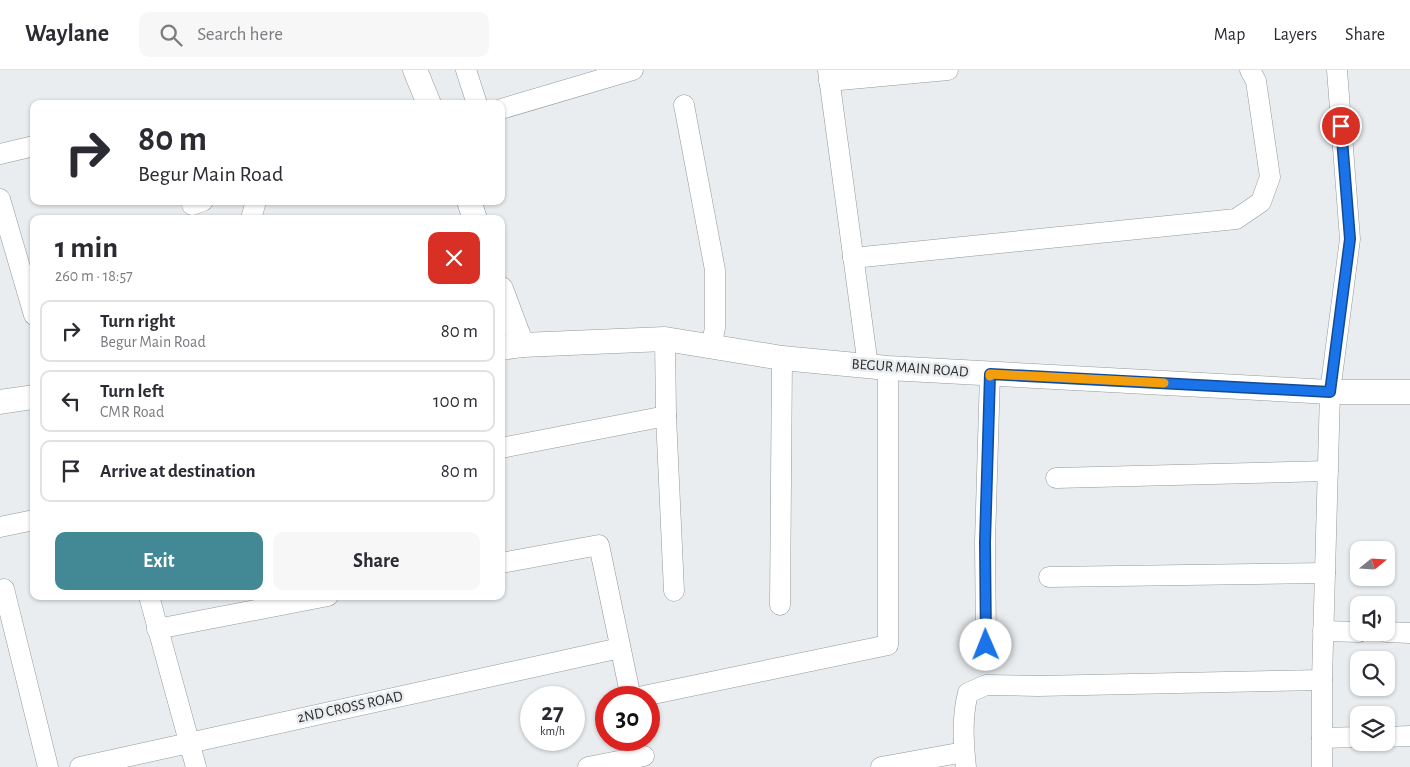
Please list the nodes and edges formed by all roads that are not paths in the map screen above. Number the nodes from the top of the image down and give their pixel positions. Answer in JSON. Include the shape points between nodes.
{"nodes":[{"id":1,"x":415,"y":70,"type":"edge"},
{"id":2,"x":466,"y":70,"type":"edge"},
{"id":3,"x":634,"y":70,"type":"edge"},
{"id":4,"x":948,"y":70,"type":"edge"},
{"id":5,"x":1250,"y":70,"type":"edge"},
{"id":6,"x":1337,"y":70,"type":"edge"},
{"id":7,"x":829,"y":75,"type":"edge"},
{"id":8,"x":427,"y":100,"type":"edge"},
{"id":9,"x":476,"y":100,"type":"edge"},
{"id":10,"x":684,"y":105,"type":"dead end"},
{"id":11,"x":505,"y":108,"type":"edge"},
{"id":12,"x":30,"y":147,"type":"edge"},
{"id":13,"x":0,"y":154,"type":"edge"},
{"id":14,"x":0,"y":199,"type":"edge"},
{"id":15,"x":853,"y":258,"type":"junction"},
{"id":16,"x":30,"y":291,"type":"edge"},
{"id":17,"x":505,"y":312,"type":"edge"},
{"id":18,"x":665,"y":339,"type":"junction"},
{"id":19,"x":511,"y":346,"type":"edge"},
{"id":20,"x":711,"y":347,"type":"junction"},
{"id":21,"x":782,"y":358,"type":"junction"},
{"id":22,"x":878,"y":367,"type":"junction"},
{"id":23,"x":990,"y":374,"type":"junction"},
{"id":24,"x":1330,"y":392,"type":"junction"},
{"id":25,"x":1410,"y":392,"type":"edge"},
{"id":26,"x":30,"y":397,"type":"edge"},
{"id":27,"x":0,"y":402,"type":"edge"},
{"id":28,"x":666,"y":416,"type":"junction"},
{"id":29,"x":505,"y":447,"type":"edge"},
{"id":30,"x":1328,"y":471,"type":"junction"},
{"id":31,"x":1056,"y":478,"type":"dead end"},
{"id":32,"x":30,"y":521,"type":"edge"},
{"id":33,"x":0,"y":527,"type":"edge"},
{"id":34,"x":505,"y":562,"type":"edge"},
{"id":35,"x":1325,"y":573,"type":"junction"},
{"id":36,"x":1048,"y":577,"type":"dead end"},
{"id":37,"x":4,"y":590,"type":"dead end"},
{"id":38,"x":674,"y":592,"type":"dead end"},
{"id":39,"x":150,"y":600,"type":"edge"},
{"id":40,"x":307,"y":600,"type":"edge"},
{"id":41,"x":780,"y":605,"type":"dead end"},
{"id":42,"x":157,"y":629,"type":"junction"},
{"id":43,"x":1323,"y":631,"type":"junction"},
{"id":44,"x":1350,"y":632,"type":"edge"},
{"id":45,"x":1395,"y":632,"type":"edge"},
{"id":46,"x":1410,"y":633,"type":"edge"},
{"id":47,"x":986,"y":645,"type":"dead end"},
{"id":48,"x":620,"y":648,"type":"junction"},
{"id":49,"x":1322,"y":680,"type":"junction"},
{"id":50,"x":629,"y":686,"type":"edge"},
{"id":51,"x":660,"y":692,"type":"edge"},
{"id":52,"x":1410,"y":736,"type":"edge"},
{"id":53,"x":1350,"y":737,"type":"edge"},
{"id":54,"x":1395,"y":737,"type":"edge"},
{"id":55,"x":1322,"y":738,"type":"junction"},
{"id":56,"x":189,"y":743,"type":"junction"},
{"id":57,"x":643,"y":754,"type":"edge"},
{"id":58,"x":965,"y":759,"type":"edge"},
{"id":59,"x":48,"y":767,"type":"edge"},
{"id":60,"x":80,"y":767,"type":"edge"},
{"id":61,"x":196,"y":767,"type":"edge"},
{"id":62,"x":588,"y":767,"type":"edge"},
{"id":63,"x":881,"y":767,"type":"edge"},
{"id":64,"x":1322,"y":767,"type":"edge"}],
"edges":[{"from":1,"to":8,"type":"street"},
{"from":2,"to":9,"type":"street"},
{"from":3,"to":11,"type":"street"},
{"from":4,"to":7,"type":"street"},
{"from":5,"to":15,"type":"street","via":[[1256,81],[1270,177],[1261,202],[1236,218]]},
{"from":6,"to":24,"type":"street","via":[[1350,239]]},
{"from":7,"to":15,"type":"street"},
{"from":10,"to":20,"type":"street","via":[[715,270],[715,328]]},
{"from":12,"to":13,"type":"street"},
{"from":14,"to":16,"type":"street"},
{"from":15,"to":22,"type":"street"},
{"from":17,"to":19,"type":"street"},
{"from":18,"to":19,"type":"street","name":"BEGUR MAIN ROAD"},
{"from":18,"to":20,"type":"street","name":"BEGUR MAIN ROAD"},
{"from":18,"to":28,"type":"street"},
{"from":20,"to":21,"type":"street","name":"BEGUR MAIN ROAD"},
{"from":21,"to":22,"type":"street","name":"BEGUR MAIN ROAD"},
{"from":21,"to":41,"type":"street"},
{"from":22,"to":23,"type":"street","name":"BEGUR MAIN ROAD"},
{"from":22,"to":51,"type":"street","via":[[888,645]]},
{"from":23,"to":24,"type":"street","name":"BEGUR MAIN ROAD"},
{"from":23,"to":47,"type":"street","via":[[985,542]]},
{"from":24,"to":25,"type":"street","name":"BEGUR MAIN ROAD"},
{"from":24,"to":30,"type":"street"},
{"from":26,"to":27,"type":"street"},
{"from":28,"to":29,"type":"street"},
{"from":28,"to":38,"type":"street"},
{"from":30,"to":31,"type":"street"},
{"from":30,"to":35,"type":"street"},
{"from":32,"to":33,"type":"street"},
{"from":34,"to":48,"type":"street","via":[[599,545]]},
{"from":35,"to":36,"type":"street"},
{"from":35,"to":43,"type":"street"},
{"from":37,"to":59,"type":"street"},
{"from":39,"to":42,"type":"street"},
{"from":40,"to":42,"type":"street"},
{"from":42,"to":56,"type":"street"},
{"from":43,"to":44,"type":"street"},
{"from":43,"to":49,"type":"street"},
{"from":45,"to":46,"type":"street"},
{"from":48,"to":50,"type":"street"},
{"from":48,"to":56,"type":"street","name":"2ND CROSS ROAD"},
{"from":49,"to":55,"type":"street"},
{"from":49,"to":58,"type":"street","via":[[986,685],[968,693],[965,703]]},
{"from":52,"to":54,"type":"street"},
{"from":53,"to":55,"type":"street"},
{"from":55,"to":64,"type":"street"},
{"from":56,"to":60,"type":"street","name":"2ND CROSS ROAD"},
{"from":56,"to":61,"type":"street"},
{"from":57,"to":62,"type":"street"},
{"from":58,"to":63,"type":"street"}]}
